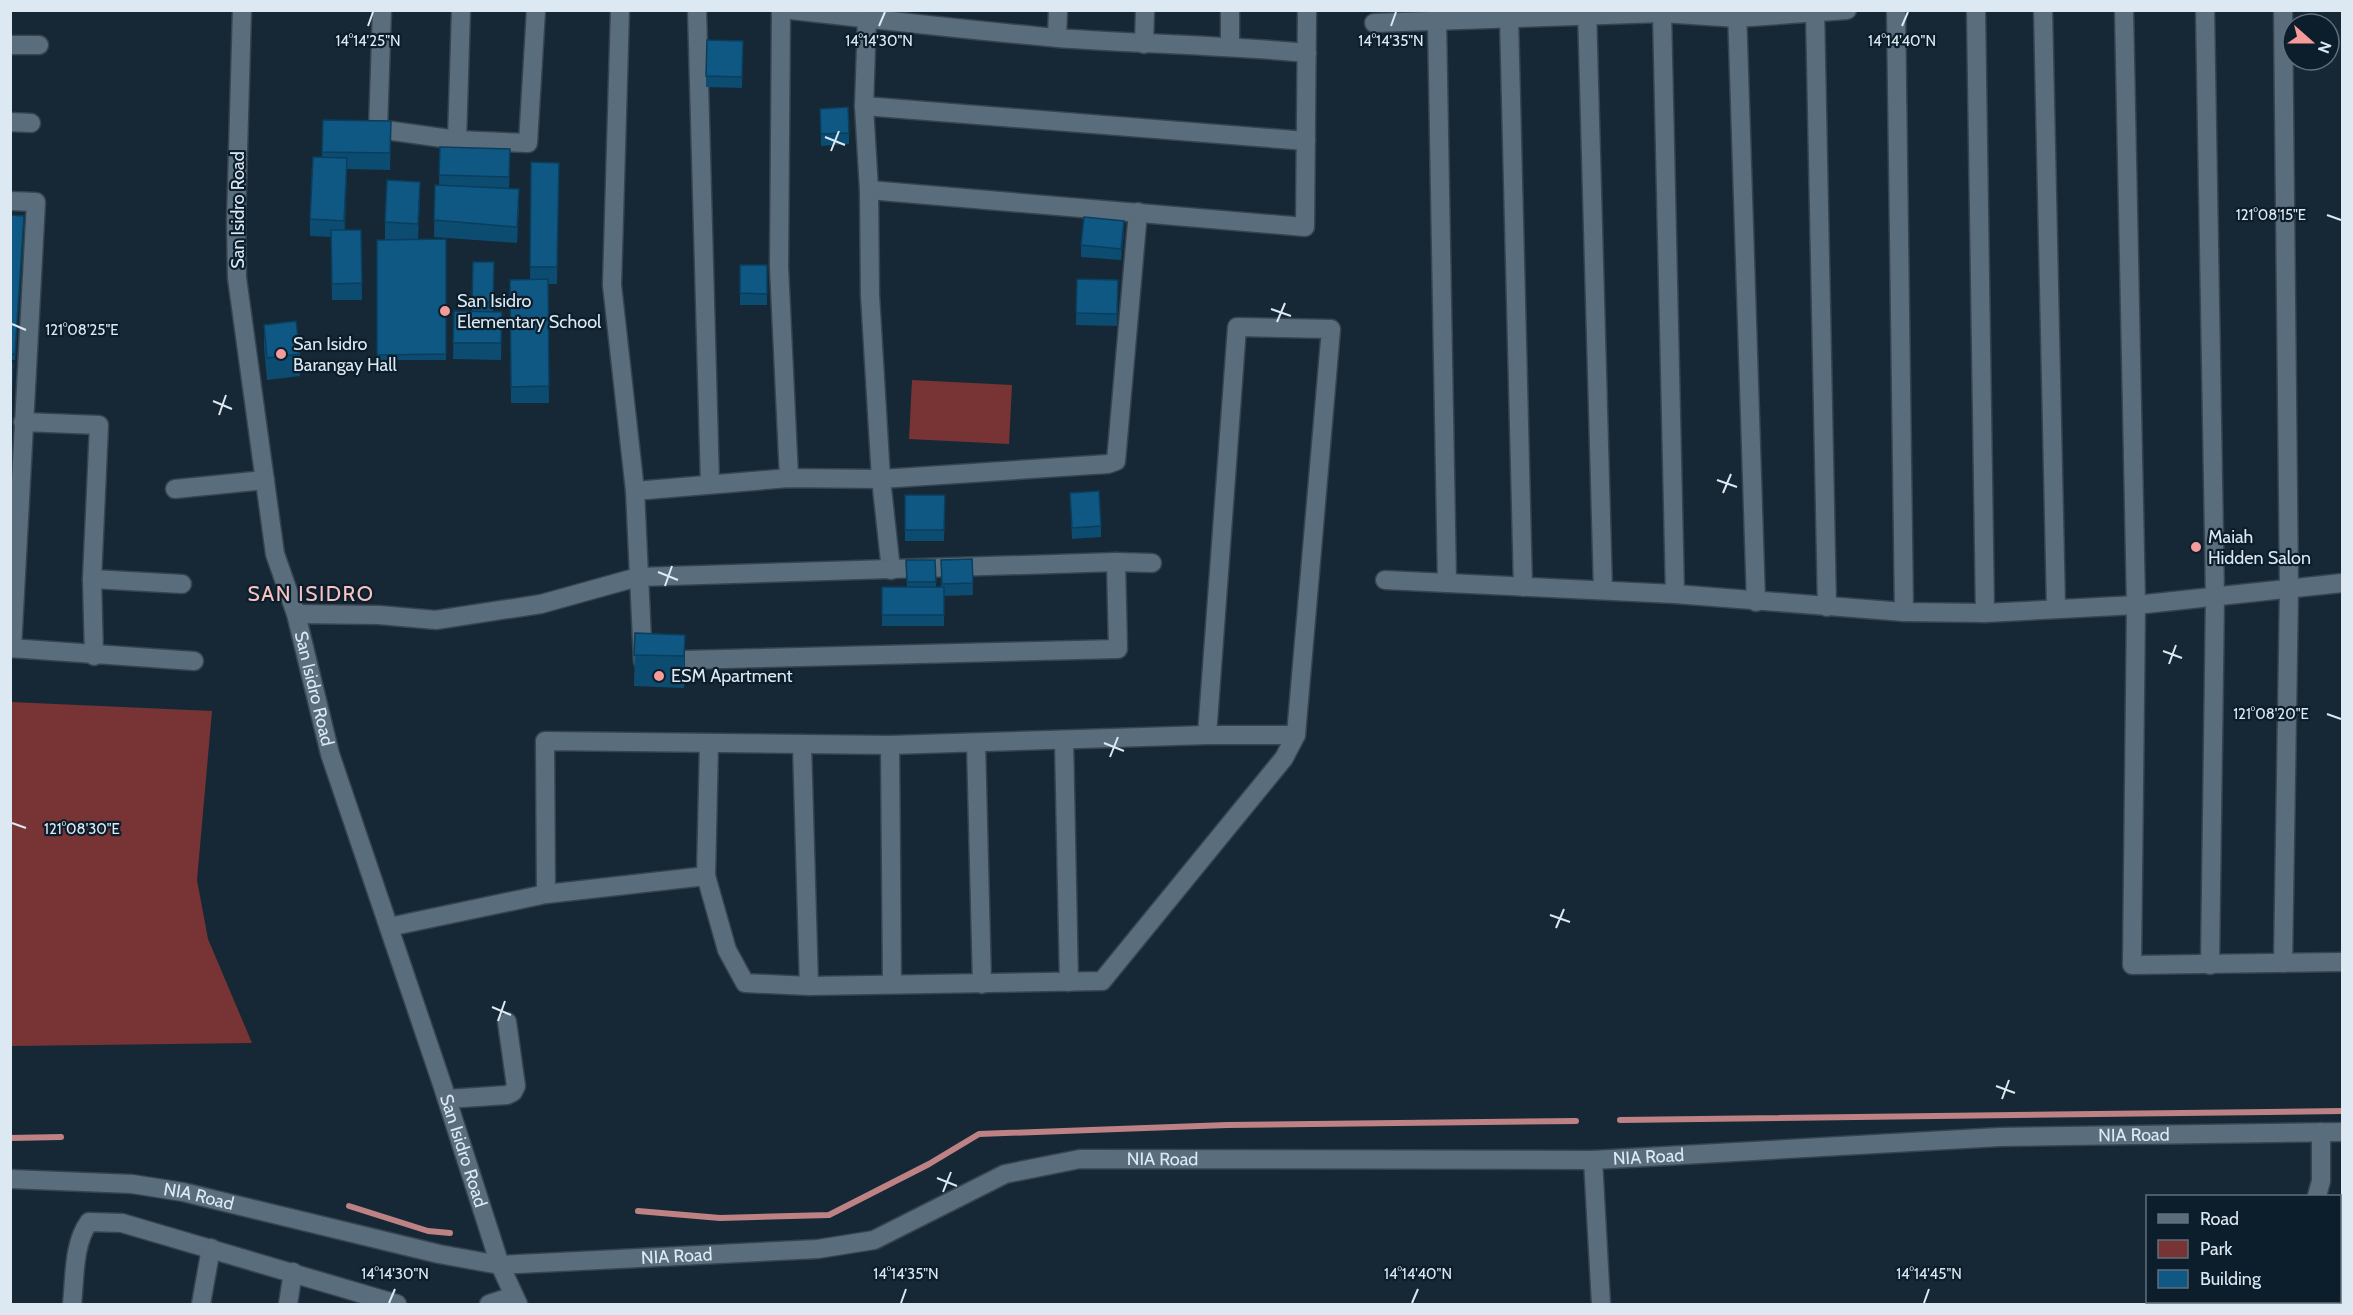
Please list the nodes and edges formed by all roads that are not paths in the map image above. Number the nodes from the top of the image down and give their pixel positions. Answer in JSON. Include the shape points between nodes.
{"nodes":[{"id":1,"x":242,"y":10,"type":"edge"},
{"id":2,"x":382,"y":10,"type":"edge"},
{"id":3,"x":461,"y":10,"type":"edge"},
{"id":4,"x":536,"y":10,"type":"edge"},
{"id":5,"x":620,"y":10,"type":"edge"},
{"id":6,"x":697,"y":10,"type":"edge"},
{"id":7,"x":781,"y":10,"type":"edge"},
{"id":8,"x":791,"y":10,"type":"edge"},
{"id":9,"x":1058,"y":10,"type":"edge"},
{"id":10,"x":1145,"y":10,"type":"edge"},
{"id":11,"x":1230,"y":10,"type":"edge"},
{"id":12,"x":1307,"y":10,"type":"edge"},
{"id":13,"x":1846,"y":10,"type":"edge"},
{"id":14,"x":1896,"y":10,"type":"edge"},
{"id":15,"x":1976,"y":10,"type":"edge"},
{"id":16,"x":2043,"y":10,"type":"edge"},
{"id":17,"x":2124,"y":10,"type":"edge"},
{"id":18,"x":2205,"y":10,"type":"edge"},
{"id":19,"x":2283,"y":10,"type":"edge"},
{"id":20,"x":1815,"y":12,"type":"edge"},
{"id":21,"x":1588,"y":13,"type":"edge"},
{"id":22,"x":1662,"y":13,"type":"junction"},
{"id":23,"x":1737,"y":14,"type":"edge"},
{"id":24,"x":867,"y":18,"type":"junction"},
{"id":25,"x":1509,"y":18,"type":"junction"},
{"id":26,"x":1437,"y":21,"type":"junction"},
{"id":27,"x":1374,"y":23,"type":"dead end"},
{"id":28,"x":1057,"y":38,"type":"junction"},
{"id":29,"x":1144,"y":44,"type":"junction"},
{"id":30,"x":10,"y":45,"type":"edge"},
{"id":31,"x":39,"y":45,"type":"dead end"},
{"id":32,"x":1230,"y":46,"type":"junction"},
{"id":33,"x":1307,"y":53,"type":"junction"},
{"id":34,"x":864,"y":106,"type":"junction"},
{"id":35,"x":10,"y":122,"type":"edge"},
{"id":36,"x":31,"y":123,"type":"dead end"},
{"id":37,"x":457,"y":140,"type":"junction"},
{"id":38,"x":1306,"y":141,"type":"junction"},
{"id":39,"x":869,"y":190,"type":"junction"},
{"id":40,"x":10,"y":201,"type":"edge"},
{"id":41,"x":1138,"y":212,"type":"junction"},
{"id":42,"x":23,"y":422,"type":"junction"},
{"id":43,"x":789,"y":478,"type":"junction"},
{"id":44,"x":881,"y":479,"type":"junction"},
{"id":45,"x":265,"y":480,"type":"junction"},
{"id":46,"x":710,"y":484,"type":"junction"},
{"id":47,"x":175,"y":489,"type":"dead end"},
{"id":48,"x":636,"y":491,"type":"junction"},
{"id":49,"x":1116,"y":562,"type":"junction"},
{"id":50,"x":1152,"y":563,"type":"dead end"},
{"id":51,"x":891,"y":570,"type":"junction"},
{"id":52,"x":638,"y":577,"type":"junction"},
{"id":53,"x":92,"y":579,"type":"junction"},
{"id":54,"x":1385,"y":580,"type":"dead end"},
{"id":55,"x":1447,"y":583,"type":"junction"},
{"id":56,"x":2343,"y":583,"type":"edge"},
{"id":57,"x":182,"y":584,"type":"dead end"},
{"id":58,"x":1523,"y":587,"type":"junction"},
{"id":59,"x":1603,"y":590,"type":"junction"},
{"id":60,"x":2289,"y":590,"type":"junction"},
{"id":61,"x":1675,"y":594,"type":"junction"},
{"id":62,"x":2215,"y":597,"type":"junction"},
{"id":63,"x":1756,"y":602,"type":"junction"},
{"id":64,"x":2136,"y":605,"type":"junction"},
{"id":65,"x":1827,"y":607,"type":"junction"},
{"id":66,"x":2056,"y":608,"type":"junction"},
{"id":67,"x":1904,"y":612,"type":"junction"},
{"id":68,"x":1985,"y":613,"type":"junction"},
{"id":69,"x":296,"y":614,"type":"junction"},
{"id":70,"x":11,"y":648,"type":"edge"},
{"id":71,"x":94,"y":656,"type":"junction"},
{"id":72,"x":194,"y":661,"type":"dead end"},
{"id":73,"x":1207,"y":735,"type":"junction"},
{"id":74,"x":1296,"y":735,"type":"junction"},
{"id":75,"x":1064,"y":741,"type":"junction"},
{"id":76,"x":709,"y":743,"type":"junction"},
{"id":77,"x":976,"y":743,"type":"junction"},
{"id":78,"x":802,"y":744,"type":"junction"},
{"id":79,"x":890,"y":746,"type":"junction"},
{"id":80,"x":706,"y":876,"type":"junction"},
{"id":81,"x":546,"y":894,"type":"junction"},
{"id":82,"x":389,"y":927,"type":"junction"},
{"id":83,"x":2343,"y":962,"type":"edge"},
{"id":84,"x":2283,"y":963,"type":"junction"},
{"id":85,"x":2210,"y":965,"type":"junction"},
{"id":86,"x":1069,"y":982,"type":"junction"},
{"id":87,"x":892,"y":983,"type":"junction"},
{"id":88,"x":982,"y":984,"type":"junction"},
{"id":89,"x":810,"y":986,"type":"junction"},
{"id":90,"x":507,"y":1022,"type":"dead end"},
{"id":91,"x":447,"y":1099,"type":"junction"},
{"id":92,"x":2321,"y":1132,"type":"junction"},
{"id":93,"x":2343,"y":1132,"type":"edge"},
{"id":94,"x":1593,"y":1160,"type":"junction"},
{"id":95,"x":10,"y":1179,"type":"edge"},
{"id":96,"x":2318,"y":1195,"type":"edge"},
{"id":97,"x":211,"y":1248,"type":"junction"},
{"id":98,"x":500,"y":1265,"type":"junction"},
{"id":99,"x":292,"y":1272,"type":"junction"},
{"id":100,"x":516,"y":1300,"type":"edge"},
{"id":101,"x":376,"y":1302,"type":"edge"},
{"id":102,"x":72,"y":1305,"type":"edge"},
{"id":103,"x":201,"y":1305,"type":"edge"},
{"id":104,"x":288,"y":1305,"type":"edge"},
{"id":105,"x":397,"y":1305,"type":"edge"},
{"id":106,"x":489,"y":1305,"type":"edge"},
{"id":107,"x":1602,"y":1305,"type":"edge"}],
"edges":[{"from":1,"to":45,"type":"street","name":"San Isidro Road","via":[[237,278]]},
{"from":2,"to":37,"type":"street","via":[[378,129]]},
{"from":3,"to":37,"type":"street"},
{"from":4,"to":37,"type":"street","via":[[528,144]]},
{"from":5,"to":48,"type":"street","via":[[612,285]]},
{"from":6,"to":46,"type":"street"},
{"from":7,"to":43,"type":"street","via":[[779,267]]},
{"from":8,"to":24,"type":"street"},
{"from":9,"to":28,"type":"street"},
{"from":10,"to":29,"type":"street"},
{"from":11,"to":32,"type":"street"},
{"from":12,"to":33,"type":"street"},
{"from":13,"to":20,"type":"street"},
{"from":14,"to":67,"type":"street"},
{"from":15,"to":68,"type":"street"},
{"from":16,"to":66,"type":"street"},
{"from":17,"to":64,"type":"street"},
{"from":18,"to":62,"type":"street"},
{"from":19,"to":60,"type":"street"},
{"from":20,"to":23,"type":"street"},
{"from":20,"to":65,"type":"street"},
{"from":21,"to":22,"type":"street"},
{"from":21,"to":25,"type":"street"},
{"from":21,"to":59,"type":"street"},
{"from":22,"to":23,"type":"street"},
{"from":22,"to":61,"type":"street"},
{"from":23,"to":63,"type":"street"},
{"from":24,"to":28,"type":"street"},
{"from":24,"to":34,"type":"street"},
{"from":25,"to":26,"type":"street"},
{"from":25,"to":58,"type":"street"},
{"from":26,"to":27,"type":"street"},
{"from":26,"to":55,"type":"street"},
{"from":28,"to":29,"type":"street"},
{"from":29,"to":32,"type":"street"},
{"from":30,"to":31,"type":"street"},
{"from":32,"to":33,"type":"street"},
{"from":33,"to":38,"type":"street"},
{"from":34,"to":38,"type":"street"},
{"from":34,"to":39,"type":"street"},
{"from":35,"to":36,"type":"street"},
{"from":38,"to":41,"type":"street","via":[[1305,227]]},
{"from":39,"to":41,"type":"street"},
{"from":39,"to":44,"type":"street","via":[[870,295]]},
{"from":40,"to":42,"type":"street","via":[[36,202]]},
{"from":41,"to":44,"type":"street","via":[[1116,461]]},
{"from":42,"to":53,"type":"street","via":[[99,425]]},
{"from":42,"to":70,"type":"street"},
{"from":43,"to":44,"type":"street"},
{"from":43,"to":46,"type":"street"},
{"from":44,"to":51,"type":"street"},
{"from":45,"to":47,"type":"street"},
{"from":45,"to":69,"type":"street","name":"San Isidro Road","via":[[275,554]]},
{"from":46,"to":48,"type":"street"},
{"from":48,"to":52,"type":"street"},
{"from":49,"to":50,"type":"street"},
{"from":49,"to":51,"type":"street"},
{"from":49,"to":52,"type":"street","via":[[1118,649],[643,661]]},
{"from":51,"to":52,"type":"street"},
{"from":52,"to":69,"type":"street","via":[[541,604],[436,620]]},
{"from":53,"to":57,"type":"street"},
{"from":53,"to":71,"type":"street"},
{"from":54,"to":55,"type":"street"},
{"from":55,"to":58,"type":"street"},
{"from":56,"to":60,"type":"street"},
{"from":58,"to":59,"type":"street"},
{"from":59,"to":61,"type":"street"},
{"from":60,"to":62,"type":"street"},
{"from":60,"to":84,"type":"street"},
{"from":61,"to":63,"type":"street"},
{"from":62,"to":64,"type":"street"},
{"from":62,"to":85,"type":"street"},
{"from":63,"to":65,"type":"street"},
{"from":64,"to":66,"type":"street"},
{"from":64,"to":85,"type":"street","via":[[2132,965]]},
{"from":65,"to":67,"type":"street"},
{"from":66,"to":68,"type":"street"},
{"from":67,"to":68,"type":"street"},
{"from":69,"to":82,"type":"street","name":"San Isidro Road","via":[[330,754]]},
{"from":70,"to":71,"type":"street"},
{"from":71,"to":72,"type":"street"},
{"from":73,"to":74,"type":"street"},
{"from":73,"to":74,"type":"street","via":[[1236,327],[1331,329]]},
{"from":73,"to":75,"type":"street"},
{"from":74,"to":86,"type":"street","via":[[1284,758],[1102,981]]},
{"from":75,"to":77,"type":"street"},
{"from":75,"to":86,"type":"street"},
{"from":76,"to":78,"type":"street"},
{"from":76,"to":80,"type":"street"},
{"from":76,"to":81,"type":"street","via":[[545,741]]},
{"from":77,"to":79,"type":"street"},
{"from":77,"to":88,"type":"street"},
{"from":78,"to":79,"type":"street"},
{"from":78,"to":89,"type":"street"},
{"from":79,"to":87,"type":"street"},
{"from":80,"to":81,"type":"street"},
{"from":80,"to":89,"type":"street","via":[[727,950],[746,983]]},
{"from":81,"to":82,"type":"street"},
{"from":82,"to":91,"type":"street","name":"San Isidro Road"},
{"from":83,"to":84,"type":"street"},
{"from":84,"to":85,"type":"street"},
{"from":86,"to":88,"type":"street"},
{"from":87,"to":88,"type":"street"},
{"from":87,"to":89,"type":"street"},
{"from":90,"to":91,"type":"street","via":[[516,1086],[513,1092]]},
{"from":91,"to":98,"type":"street","name":"San Isidro Road"},
{"from":92,"to":93,"type":"street","name":"NIA Road"},
{"from":92,"to":94,"type":"street","name":"NIA Road","via":[[2000,1137]]},
{"from":92,"to":96,"type":"street"},
{"from":94,"to":98,"type":"street","name":"NIA Road","via":[[1080,1159],[1005,1174],[874,1240],[818,1249]]},
{"from":94,"to":107,"type":"street"},
{"from":95,"to":98,"type":"street","name":"NIA Road","via":[[132,1184],[183,1192]]},
{"from":97,"to":99,"type":"street"},
{"from":97,"to":102,"type":"street","via":[[123,1223],[89,1222],[78,1248]]},
{"from":97,"to":103,"type":"street"},
{"from":98,"to":100,"type":"street","name":"San Isidro Road"},
{"from":99,"to":101,"type":"street"},
{"from":99,"to":104,"type":"street"},
{"from":100,"to":106,"type":"street"},
{"from":101,"to":105,"type":"street"}]}
